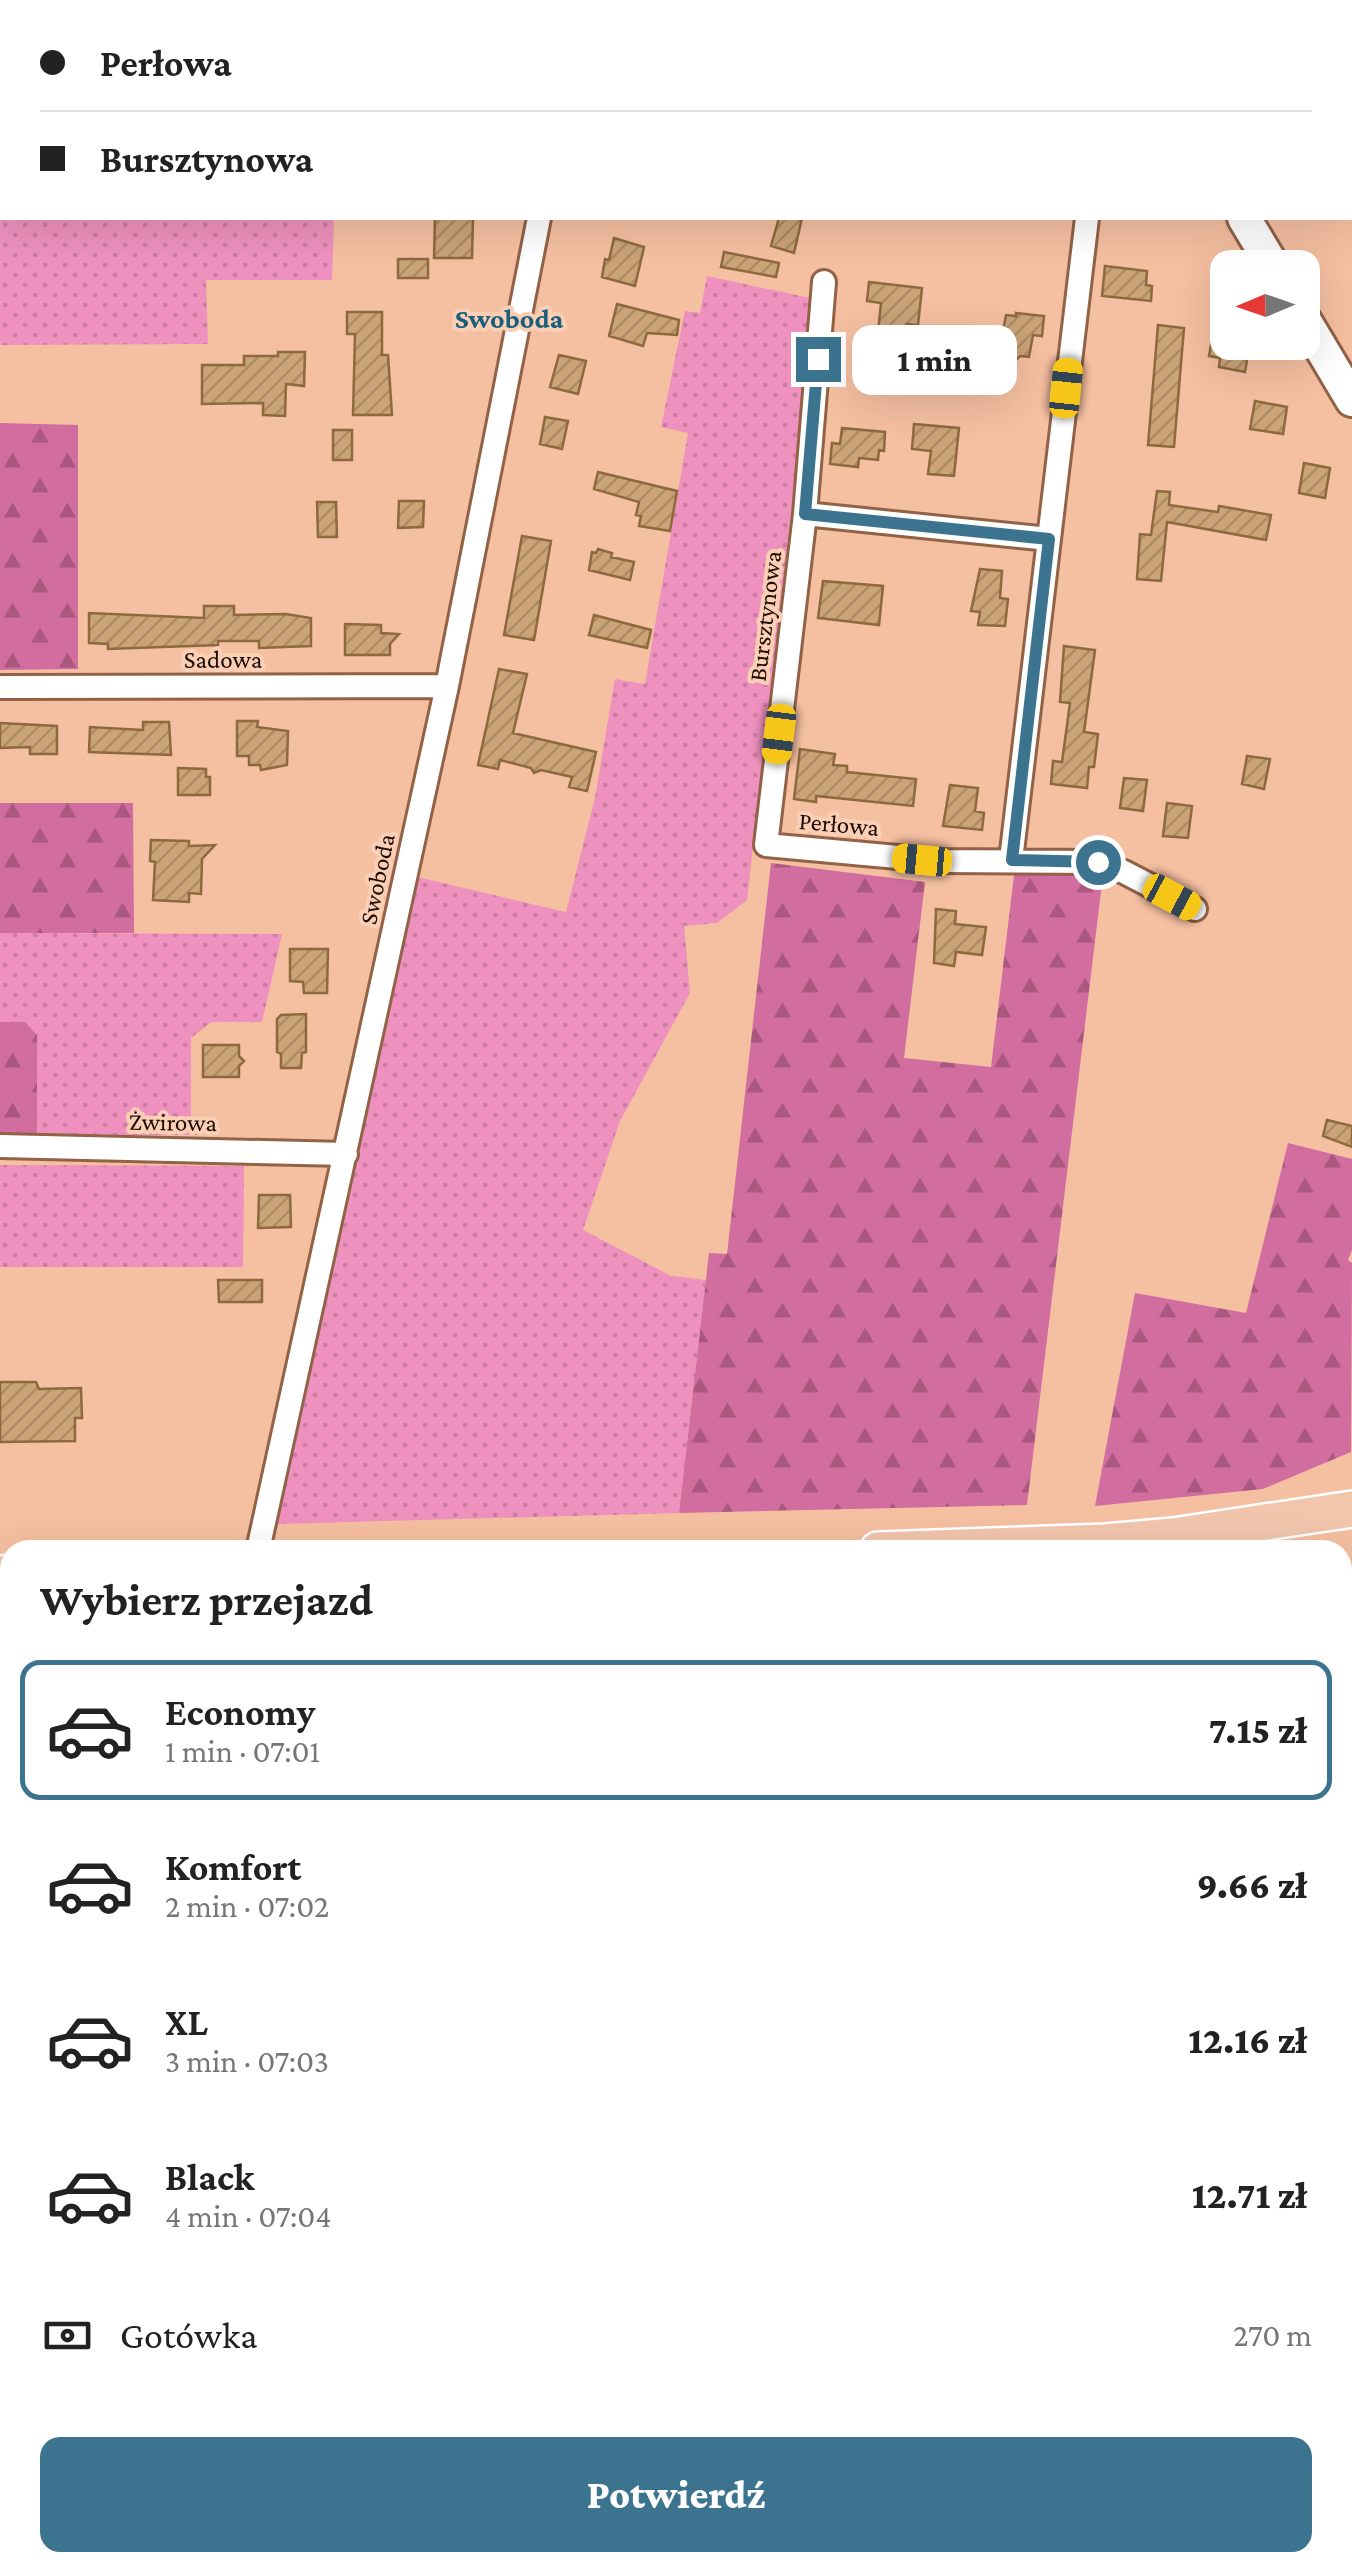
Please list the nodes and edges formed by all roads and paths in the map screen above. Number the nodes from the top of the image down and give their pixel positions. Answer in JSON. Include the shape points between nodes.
{"nodes":[{"id":1,"x":539,"y":220,"type":"edge"},
{"id":2,"x":1088,"y":220,"type":"edge"},
{"id":3,"x":1245,"y":220,"type":"edge"},
{"id":4,"x":1263,"y":250,"type":"edge"},
{"id":5,"x":824,"y":282,"type":"dead end"},
{"id":6,"x":1320,"y":346,"type":"edge"},
{"id":7,"x":1352,"y":400,"type":"edge"},
{"id":8,"x":805,"y":514,"type":"junction"},
{"id":9,"x":1049,"y":539,"type":"junction"},
{"id":10,"x":446,"y":686,"type":"junction"},
{"id":11,"x":0,"y":687,"type":"edge"},
{"id":12,"x":766,"y":845,"type":"joint"},
{"id":13,"x":1012,"y":860,"type":"junction"},
{"id":14,"x":1196,"y":910,"type":"dead end"},
{"id":15,"x":0,"y":1146,"type":"edge"},
{"id":16,"x":346,"y":1154,"type":"junction"},
{"id":17,"x":1352,"y":1509,"type":"edge"},
{"id":18,"x":260,"y":1540,"type":"edge"},
{"id":19,"x":1127,"y":1540,"type":"edge"}],
"edges":[{"from":1,"to":10,"type":"street","name":"Swoboda"},
{"from":2,"to":9,"type":"street"},
{"from":3,"to":4,"type":"main road"},
{"from":5,"to":8,"type":"street","name":"Bursztynowa"},
{"from":6,"to":7,"type":"main road"},
{"from":8,"to":9,"type":"street"},
{"from":8,"to":12,"type":"street","name":"Bursztynowa"},
{"from":9,"to":13,"type":"street"},
{"from":10,"to":11,"type":"street","name":"Sadowa"},
{"from":10,"to":16,"type":"street","name":"Swoboda"},
{"from":12,"to":13,"type":"street","name":"Perłowa","via":[[942,861]]},
{"from":13,"to":14,"type":"street","name":"Perłowa","via":[[1098,862]]},
{"from":15,"to":16,"type":"street","name":"Żwirowa"},
{"from":16,"to":18,"type":"street","name":"Swoboda"},
{"from":17,"to":19,"type":"main road"}]}
